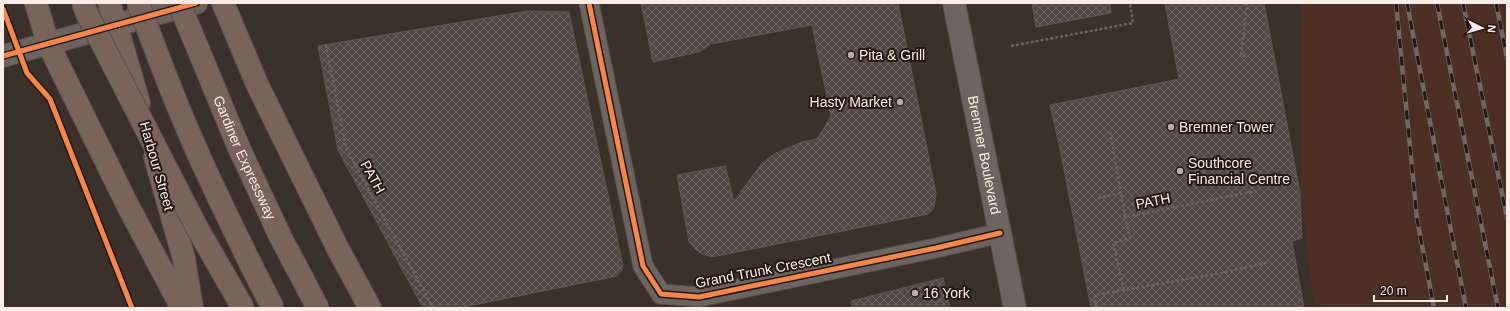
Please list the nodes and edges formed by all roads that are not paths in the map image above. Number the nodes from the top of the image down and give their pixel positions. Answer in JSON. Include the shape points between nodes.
{"nodes":[{"id":1,"x":36,"y":3,"type":"edge"},
{"id":2,"x":83,"y":3,"type":"edge"},
{"id":3,"x":109,"y":3,"type":"edge"},
{"id":4,"x":138,"y":3,"type":"edge"},
{"id":5,"x":189,"y":3,"type":"edge"},
{"id":6,"x":223,"y":3,"type":"edge"},
{"id":7,"x":589,"y":3,"type":"edge"},
{"id":8,"x":954,"y":3,"type":"edge"},
{"id":9,"x":116,"y":24,"type":"junction"},
{"id":10,"x":48,"y":44,"type":"junction"},
{"id":11,"x":3,"y":56,"type":"edge"},
{"id":12,"x":1000,"y":233,"type":"junction"},
{"id":13,"x":182,"y":308,"type":"edge"},
{"id":14,"x":192,"y":308,"type":"edge"},
{"id":15,"x":243,"y":308,"type":"edge"},
{"id":16,"x":273,"y":308,"type":"edge"},
{"id":17,"x":314,"y":308,"type":"edge"},
{"id":18,"x":318,"y":308,"type":"edge"},
{"id":19,"x":370,"y":308,"type":"edge"},
{"id":20,"x":1015,"y":308,"type":"edge"}],
"edges":[{"from":1,"to":10,"type":"highway"},
{"from":2,"to":15,"type":"highway","bridge":true,"via":[[192,219]]},
{"from":3,"to":9,"type":"highway","name":"Harbour Street"},
{"from":4,"to":16,"type":"highway","bridge":true,"via":[[205,168]]},
{"from":5,"to":9,"type":"street"},
{"from":5,"to":17,"type":"highway"},
{"from":5,"to":18,"type":"highway","name":"Gardiner Expressway","bridge":true,"via":[[239,148],[281,238]]},
{"from":6,"to":19,"type":"highway","via":[[257,84],[338,250]]},
{"from":7,"to":12,"type":"street","name":"Grand Trunk Crescent","via":[[643,266],[661,294],[699,297]]},
{"from":8,"to":12,"type":"street","name":"Bremner Boulevard"},
{"from":9,"to":10,"type":"street"},
{"from":9,"to":14,"type":"highway","name":"Harbour Street","via":[[184,259]]},
{"from":10,"to":11,"type":"street"},
{"from":10,"to":13,"type":"highway"},
{"from":12,"to":20,"type":"street","name":"Bremner Boulevard"}]}
